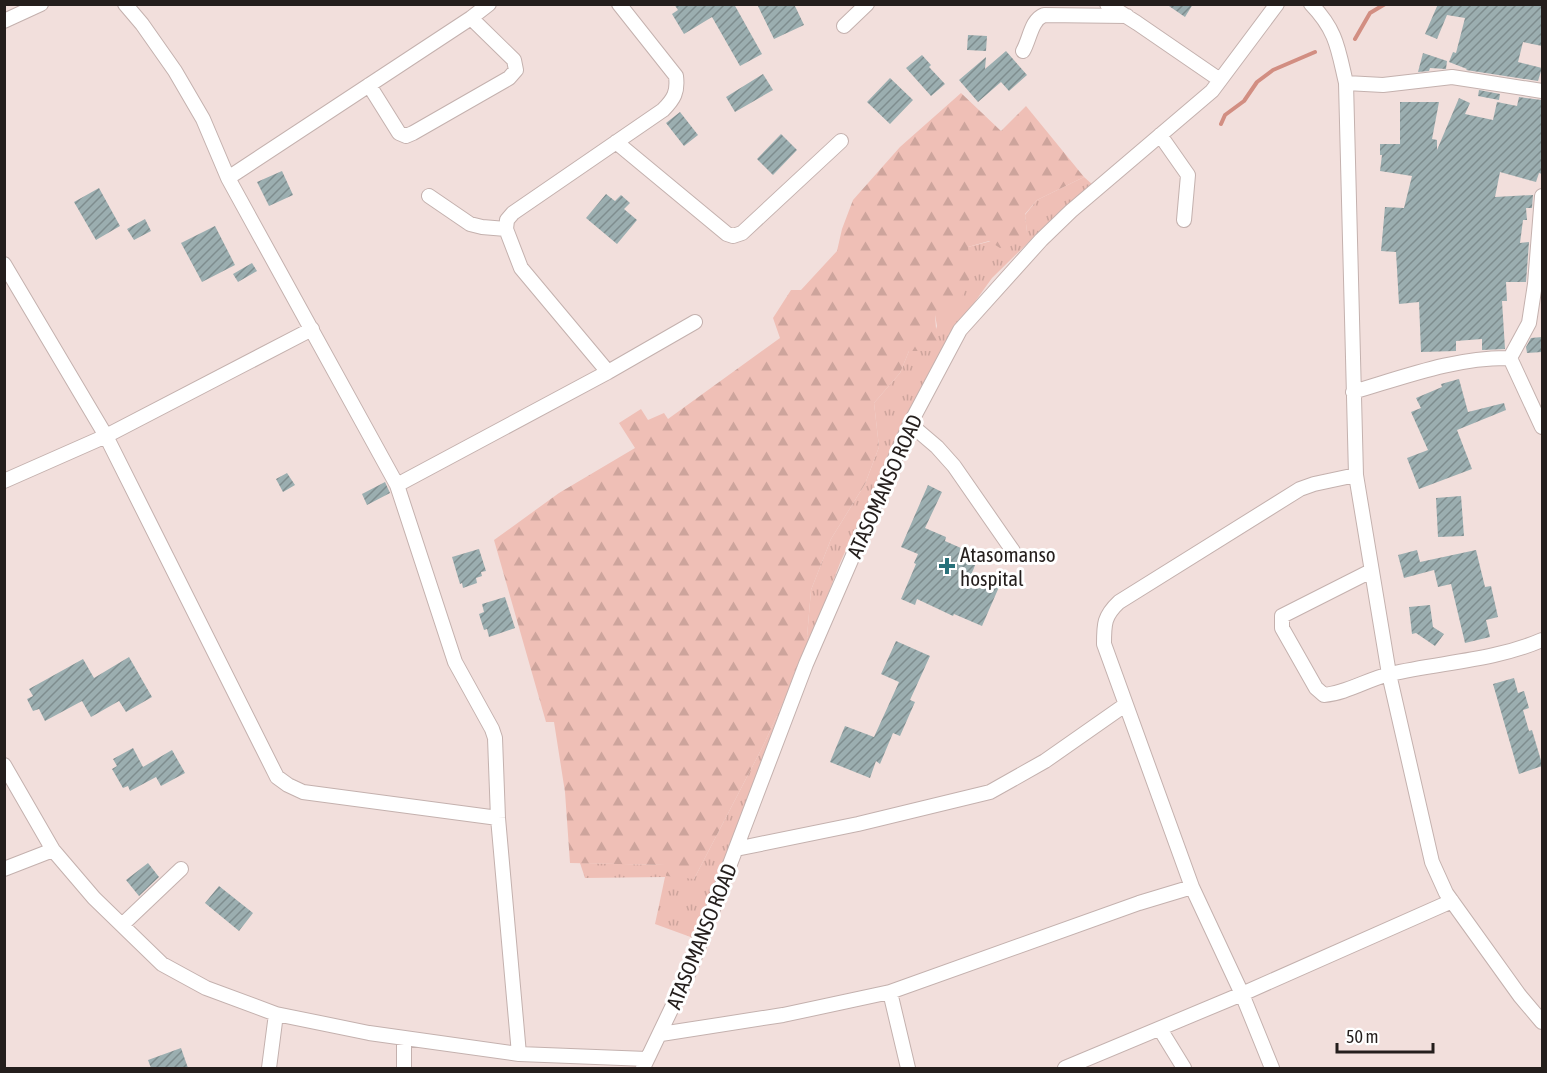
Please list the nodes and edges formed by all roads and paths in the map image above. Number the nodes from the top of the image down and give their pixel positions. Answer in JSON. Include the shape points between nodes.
{"nodes":[{"id":1,"x":41,"y":4,"type":"edge"},
{"id":2,"x":125,"y":4,"type":"edge"},
{"id":3,"x":489,"y":4,"type":"edge"},
{"id":4,"x":619,"y":4,"type":"edge"},
{"id":5,"x":867,"y":4,"type":"edge"},
{"id":6,"x":1107,"y":4,"type":"edge"},
{"id":7,"x":1277,"y":4,"type":"edge"},
{"id":8,"x":1311,"y":4,"type":"edge"},
{"id":9,"x":1127,"y":16,"type":"junction"},
{"id":10,"x":471,"y":18,"type":"junction"},
{"id":11,"x":4,"y":21,"type":"edge"},
{"id":12,"x":844,"y":26,"type":"dead end"},
{"id":13,"x":1023,"y":51,"type":"dead end"},
{"id":14,"x":1220,"y":80,"type":"junction"},
{"id":15,"x":1346,"y":84,"type":"junction"},
{"id":16,"x":369,"y":85,"type":"junction"},
{"id":17,"x":1542,"y":91,"type":"edge"},
{"id":18,"x":1160,"y":135,"type":"junction"},
{"id":19,"x":841,"y":141,"type":"dead end"},
{"id":20,"x":616,"y":142,"type":"junction"},
{"id":21,"x":228,"y":178,"type":"junction"},
{"id":22,"x":429,"y":196,"type":"dead end"},
{"id":23,"x":1542,"y":196,"type":"edge"},
{"id":24,"x":1184,"y":220,"type":"dead end"},
{"id":25,"x":506,"y":229,"type":"junction"},
{"id":26,"x":4,"y":264,"type":"edge"},
{"id":27,"x":695,"y":322,"type":"dead end"},
{"id":28,"x":312,"y":328,"type":"junction"},
{"id":29,"x":1510,"y":358,"type":"junction"},
{"id":30,"x":608,"y":372,"type":"junction"},
{"id":31,"x":1353,"y":392,"type":"junction"},
{"id":32,"x":910,"y":424,"type":"junction"},
{"id":33,"x":1542,"y":427,"type":"edge"},
{"id":34,"x":106,"y":436,"type":"junction"},
{"id":35,"x":1356,"y":476,"type":"junction"},
{"id":36,"x":4,"y":481,"type":"edge"},
{"id":37,"x":397,"y":485,"type":"junction"},
{"id":38,"x":1013,"y":551,"type":"dead end"},
{"id":39,"x":1371,"y":571,"type":"junction"},
{"id":40,"x":1542,"y":640,"type":"edge"},
{"id":41,"x":1389,"y":674,"type":"junction"},
{"id":42,"x":1125,"y":705,"type":"junction"},
{"id":43,"x":4,"y":765,"type":"edge"},
{"id":44,"x":498,"y":818,"type":"junction"},
{"id":45,"x":53,"y":849,"type":"junction"},
{"id":46,"x":736,"y":849,"type":"junction"},
{"id":47,"x":4,"y":869,"type":"edge"},
{"id":48,"x":181,"y":869,"type":"dead end"},
{"id":49,"x":1192,"y":887,"type":"junction"},
{"id":50,"x":1452,"y":901,"type":"junction"},
{"id":51,"x":122,"y":925,"type":"junction"},
{"id":52,"x":890,"y":992,"type":"junction"},
{"id":53,"x":1242,"y":994,"type":"junction"},
{"id":54,"x":276,"y":1014,"type":"junction"},
{"id":55,"x":1542,"y":1022,"type":"edge"},
{"id":56,"x":1160,"y":1029,"type":"junction"},
{"id":57,"x":661,"y":1034,"type":"junction"},
{"id":58,"x":404,"y":1038,"type":"junction"},
{"id":59,"x":519,"y":1054,"type":"junction"},
{"id":60,"x":645,"y":1064,"type":"edge"},
{"id":61,"x":271,"y":1068,"type":"edge"},
{"id":62,"x":404,"y":1068,"type":"edge"},
{"id":63,"x":908,"y":1068,"type":"edge"},
{"id":64,"x":1065,"y":1068,"type":"edge"},
{"id":65,"x":1184,"y":1068,"type":"edge"},
{"id":66,"x":1272,"y":1068,"type":"edge"}],
"edges":[{"from":1,"to":11,"type":"street"},
{"from":2,"to":21,"type":"street","via":[[192,100]]},
{"from":3,"to":10,"type":"street"},
{"from":4,"to":20,"type":"street","via":[[670,67],[678,89],[663,110]]},
{"from":5,"to":12,"type":"street"},
{"from":6,"to":9,"type":"street"},
{"from":7,"to":14,"type":"street","name":"ATASOMANSO ROAD"},
{"from":8,"to":15,"type":"street","via":[[1336,40]]},
{"from":9,"to":13,"type":"street","via":[[1044,15],[1033,25]]},
{"from":9,"to":14,"type":"street"},
{"from":10,"to":16,"type":"street"},
{"from":10,"to":16,"type":"street","via":[[514,60],[516,70],[509,78],[406,136],[399,133]]},
{"from":14,"to":18,"type":"street","name":"ATASOMANSO ROAD"},
{"from":15,"to":17,"type":"street","via":[[1383,85],[1452,77]]},
{"from":15,"to":31,"type":"street"},
{"from":16,"to":21,"type":"street"},
{"from":18,"to":24,"type":"street","via":[[1188,175]]},
{"from":18,"to":32,"type":"street","name":"ATASOMANSO ROAD","via":[[1041,240],[960,330]]},
{"from":19,"to":20,"type":"street","via":[[742,233],[733,236]]},
{"from":20,"to":25,"type":"street","via":[[513,213]]},
{"from":21,"to":28,"type":"street"},
{"from":22,"to":25,"type":"street","via":[[470,224]]},
{"from":23,"to":29,"type":"street","via":[[1529,323]]},
{"from":25,"to":30,"type":"street","via":[[521,268]]},
{"from":26,"to":34,"type":"street"},
{"from":27,"to":30,"type":"street"},
{"from":28,"to":34,"type":"street"},
{"from":28,"to":37,"type":"street"},
{"from":29,"to":31,"type":"street","via":[[1433,368]]},
{"from":29,"to":33,"type":"street"},
{"from":30,"to":37,"type":"street"},
{"from":31,"to":35,"type":"street"},
{"from":32,"to":38,"type":"street","via":[[954,466]]},
{"from":32,"to":46,"type":"street","name":"ATASOMANSO ROAD","via":[[806,664]]},
{"from":34,"to":36,"type":"street"},
{"from":34,"to":44,"type":"street","via":[[277,777],[303,792]]},
{"from":35,"to":39,"type":"street"},
{"from":35,"to":42,"type":"street","via":[[1300,489],[1108,612],[1104,644]]},
{"from":37,"to":44,"type":"street","via":[[455,662],[495,738]]},
{"from":39,"to":41,"type":"street"},
{"from":39,"to":41,"type":"street","via":[[1287,612],[1281,623],[1319,693],[1329,695]]},
{"from":40,"to":41,"type":"street","via":[[1494,657]]},
{"from":41,"to":50,"type":"street","via":[[1432,862]]},
{"from":42,"to":46,"type":"street","via":[[1044,761],[990,792]]},
{"from":42,"to":49,"type":"street"},
{"from":43,"to":45,"type":"street"},
{"from":44,"to":59,"type":"street"},
{"from":45,"to":47,"type":"street"},
{"from":45,"to":51,"type":"street"},
{"from":46,"to":57,"type":"street","name":"ATASOMANSO ROAD"},
{"from":48,"to":51,"type":"street"},
{"from":49,"to":52,"type":"street"},
{"from":49,"to":53,"type":"street"},
{"from":50,"to":53,"type":"street"},
{"from":50,"to":55,"type":"street"},
{"from":51,"to":54,"type":"street","via":[[162,964],[206,988]]},
{"from":52,"to":57,"type":"street","via":[[783,1015]]},
{"from":52,"to":63,"type":"street"},
{"from":53,"to":56,"type":"street"},
{"from":53,"to":66,"type":"street"},
{"from":54,"to":58,"type":"street"},
{"from":54,"to":61,"type":"street"},
{"from":56,"to":64,"type":"street"},
{"from":56,"to":65,"type":"street"},
{"from":57,"to":60,"type":"street","name":"ATASOMANSO ROAD"},
{"from":58,"to":59,"type":"street"},
{"from":58,"to":62,"type":"street"},
{"from":59,"to":60,"type":"street"}]}
